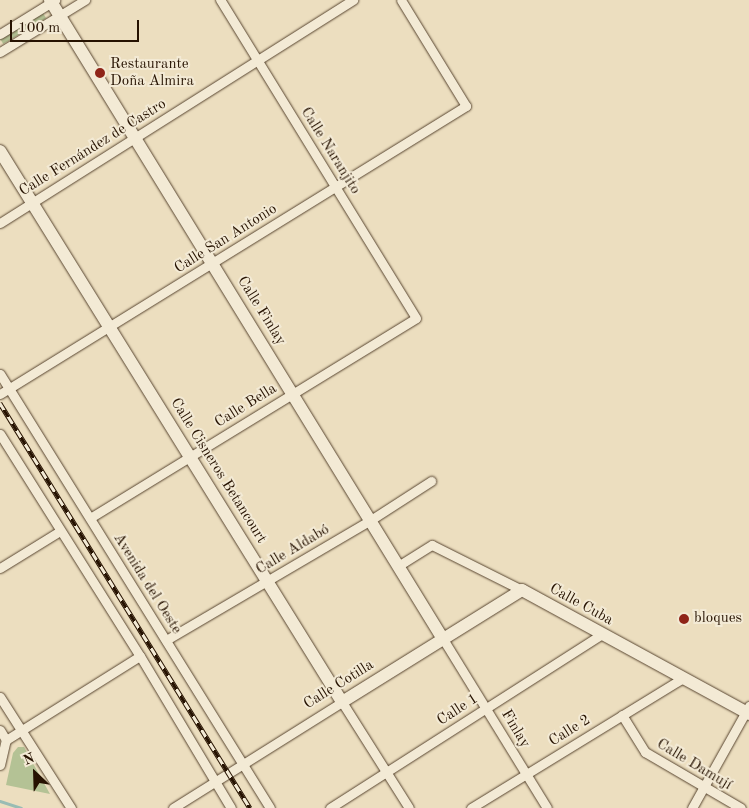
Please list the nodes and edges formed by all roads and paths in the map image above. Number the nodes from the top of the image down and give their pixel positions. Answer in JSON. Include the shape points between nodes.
{"nodes":[{"id":1,"x":84,"y":0,"type":"edge"},
{"id":2,"x":220,"y":0,"type":"edge"},
{"id":3,"x":353,"y":0,"type":"edge"},
{"id":4,"x":401,"y":0,"type":"edge"},
{"id":5,"x":52,"y":1,"type":"edge"},
{"id":6,"x":60,"y":15,"type":"junction"},
{"id":7,"x":0,"y":34,"type":"edge"},
{"id":8,"x":0,"y":52,"type":"edge"},
{"id":9,"x":258,"y":61,"type":"junction"},
{"id":10,"x":135,"y":138,"type":"junction"},
{"id":11,"x":0,"y":151,"type":"edge"},
{"id":12,"x":336,"y":187,"type":"junction"},
{"id":13,"x":32,"y":203,"type":"junction"},
{"id":14,"x":0,"y":224,"type":"edge"},
{"id":15,"x":212,"y":263,"type":"junction"},
{"id":16,"x":416,"y":318,"type":"joint"},
{"id":17,"x":110,"y":327,"type":"junction"},
{"id":18,"x":0,"y":374,"type":"edge"},
{"id":19,"x":9,"y":389,"type":"junction"},
{"id":20,"x":0,"y":394,"type":"edge"},
{"id":21,"x":292,"y":394,"type":"junction"},
{"id":22,"x":0,"y":434,"type":"edge"},
{"id":23,"x":189,"y":457,"type":"junction"},
{"id":24,"x":432,"y":481,"type":"dead end"},
{"id":25,"x":90,"y":518,"type":"junction"},
{"id":26,"x":369,"y":521,"type":"junction"},
{"id":27,"x":60,"y":531,"type":"junction"},
{"id":28,"x":398,"y":566,"type":"junction"},
{"id":29,"x":0,"y":568,"type":"edge"},
{"id":30,"x":269,"y":581,"type":"junction"},
{"id":31,"x":522,"y":590,"type":"junction"},
{"id":32,"x":601,"y":635,"type":"junction"},
{"id":33,"x":443,"y":639,"type":"junction"},
{"id":34,"x":166,"y":640,"type":"junction"},
{"id":35,"x":140,"y":656,"type":"junction"},
{"id":36,"x":683,"y":678,"type":"junction"},
{"id":37,"x":0,"y":697,"type":"edge"},
{"id":38,"x":342,"y":702,"type":"junction"},
{"id":39,"x":486,"y":709,"type":"junction"},
{"id":40,"x":748,"y":711,"type":"edge"},
{"id":41,"x":622,"y":715,"type":"junction"},
{"id":42,"x":0,"y":730,"type":"edge"},
{"id":43,"x":22,"y":731,"type":"junction"},
{"id":44,"x":6,"y":740,"type":"junction"},
{"id":45,"x":0,"y":765,"type":"edge"},
{"id":46,"x":244,"y":765,"type":"junction"},
{"id":47,"x":387,"y":772,"type":"junction"},
{"id":48,"x":526,"y":774,"type":"junction"},
{"id":49,"x":216,"y":782,"type":"junction"},
{"id":50,"x":704,"y":787,"type":"junction"},
{"id":51,"x":71,"y":808,"type":"edge"},
{"id":52,"x":173,"y":808,"type":"edge"},
{"id":53,"x":232,"y":808,"type":"edge"},
{"id":54,"x":270,"y":808,"type":"edge"},
{"id":55,"x":330,"y":808,"type":"edge"},
{"id":56,"x":409,"y":808,"type":"edge"},
{"id":57,"x":471,"y":808,"type":"edge"},
{"id":58,"x":547,"y":808,"type":"edge"},
{"id":59,"x":692,"y":808,"type":"edge"},
{"id":60,"x":741,"y":808,"type":"edge"}],
"edges":[{"from":1,"to":6,"type":"street"},
{"from":2,"to":9,"type":"street","name":"Calle Naranjito"},
{"from":3,"to":9,"type":"street","name":"Calle Fernández de Castro"},
{"from":4,"to":12,"type":"street","name":"Calle San Antonio","via":[[466,106]]},
{"from":5,"to":6,"type":"street","name":"Calle Finlay"},
{"from":5,"to":7,"type":"street"},
{"from":6,"to":8,"type":"street"},
{"from":6,"to":10,"type":"street","name":"Calle Finlay"},
{"from":9,"to":10,"type":"street","name":"Calle Fernández de Castro"},
{"from":9,"to":12,"type":"street","name":"Calle Naranjito"},
{"from":10,"to":13,"type":"street","name":"Calle Fernández de Castro"},
{"from":10,"to":15,"type":"street","name":"Calle Finlay"},
{"from":11,"to":13,"type":"street","name":"Calle Cisneros Betancourt"},
{"from":12,"to":15,"type":"street","name":"Calle San Antonio"},
{"from":12,"to":16,"type":"street","name":"Calle Naranjito"},
{"from":13,"to":14,"type":"street","name":"Calle Fernández de Castro"},
{"from":13,"to":17,"type":"street","name":"Calle Cisneros Betancourt"},
{"from":15,"to":17,"type":"street","name":"Calle San Antonio"},
{"from":15,"to":21,"type":"street","name":"Calle Finlay"},
{"from":16,"to":21,"type":"street","name":"Calle Bella"},
{"from":17,"to":19,"type":"street","name":"Calle San Antonio"},
{"from":17,"to":23,"type":"street","name":"Calle Cisneros Betancourt"},
{"from":18,"to":19,"type":"street","name":"Avenida del Oeste"},
{"from":19,"to":20,"type":"street","name":"Calle San Antonio"},
{"from":19,"to":25,"type":"street","name":"Avenida del Oeste"},
{"from":21,"to":23,"type":"street","name":"Calle Bella"},
{"from":21,"to":26,"type":"street","name":"Calle Finlay"},
{"from":22,"to":27,"type":"street"},
{"from":23,"to":25,"type":"street","name":"Calle Bella"},
{"from":23,"to":30,"type":"street","name":"Calle Cisneros Betancourt"},
{"from":24,"to":26,"type":"street","name":"Calle Aldabó"},
{"from":25,"to":34,"type":"street","name":"Avenida del Oeste"},
{"from":26,"to":28,"type":"street","name":"Calle Finlay"},
{"from":26,"to":30,"type":"street","name":"Calle Aldabó"},
{"from":27,"to":29,"type":"street"},
{"from":27,"to":35,"type":"street"},
{"from":28,"to":31,"type":"street","name":"Calle Cuba","via":[[432,545]]},
{"from":28,"to":33,"type":"street","name":"Calle Finlay"},
{"from":30,"to":34,"type":"street","name":"Calle Aldabó"},
{"from":30,"to":38,"type":"street","name":"Calle Cisneros Betancourt"},
{"from":31,"to":32,"type":"street","name":"Calle Cuba"},
{"from":31,"to":33,"type":"street","name":"Calle Cotilla"},
{"from":32,"to":36,"type":"street","name":"Calle Cuba"},
{"from":32,"to":39,"type":"street","name":"Calle 1"},
{"from":33,"to":38,"type":"street","name":"Calle Cotilla"},
{"from":33,"to":39,"type":"street","name":"Finlay"},
{"from":34,"to":46,"type":"street","name":"Avenida del Oeste"},
{"from":35,"to":43,"type":"street"},
{"from":35,"to":49,"type":"street"},
{"from":36,"to":40,"type":"street","name":"Calle Cuba"},
{"from":36,"to":41,"type":"street","name":"Calle 2"},
{"from":37,"to":43,"type":"street"},
{"from":38,"to":46,"type":"street","name":"Calle Cotilla"},
{"from":38,"to":47,"type":"street","name":"Calle Cisneros Betancourt"},
{"from":39,"to":47,"type":"street","name":"Calle 1"},
{"from":39,"to":48,"type":"street","name":"Finlay"},
{"from":40,"to":50,"type":"street"},
{"from":41,"to":48,"type":"street","name":"Calle 2"},
{"from":41,"to":50,"type":"street","name":"Calle Damují","via":[[645,752]]},
{"from":42,"to":44,"type":"street"},
{"from":43,"to":44,"type":"street"},
{"from":43,"to":51,"type":"street"},
{"from":44,"to":45,"type":"street"},
{"from":46,"to":49,"type":"street","name":"Calle Cotilla"},
{"from":46,"to":54,"type":"street","name":"Avenida del Oeste"},
{"from":47,"to":55,"type":"street","name":"Calle 1"},
{"from":47,"to":56,"type":"street","name":"Calle Cisneros Betancourt"},
{"from":48,"to":57,"type":"street","name":"Calle 2"},
{"from":48,"to":58,"type":"street","name":"Finlay"},
{"from":49,"to":52,"type":"street","name":"Calle Cotilla"},
{"from":49,"to":53,"type":"street"},
{"from":50,"to":59,"type":"street"},
{"from":50,"to":60,"type":"street","name":"Calle Damují"}]}
